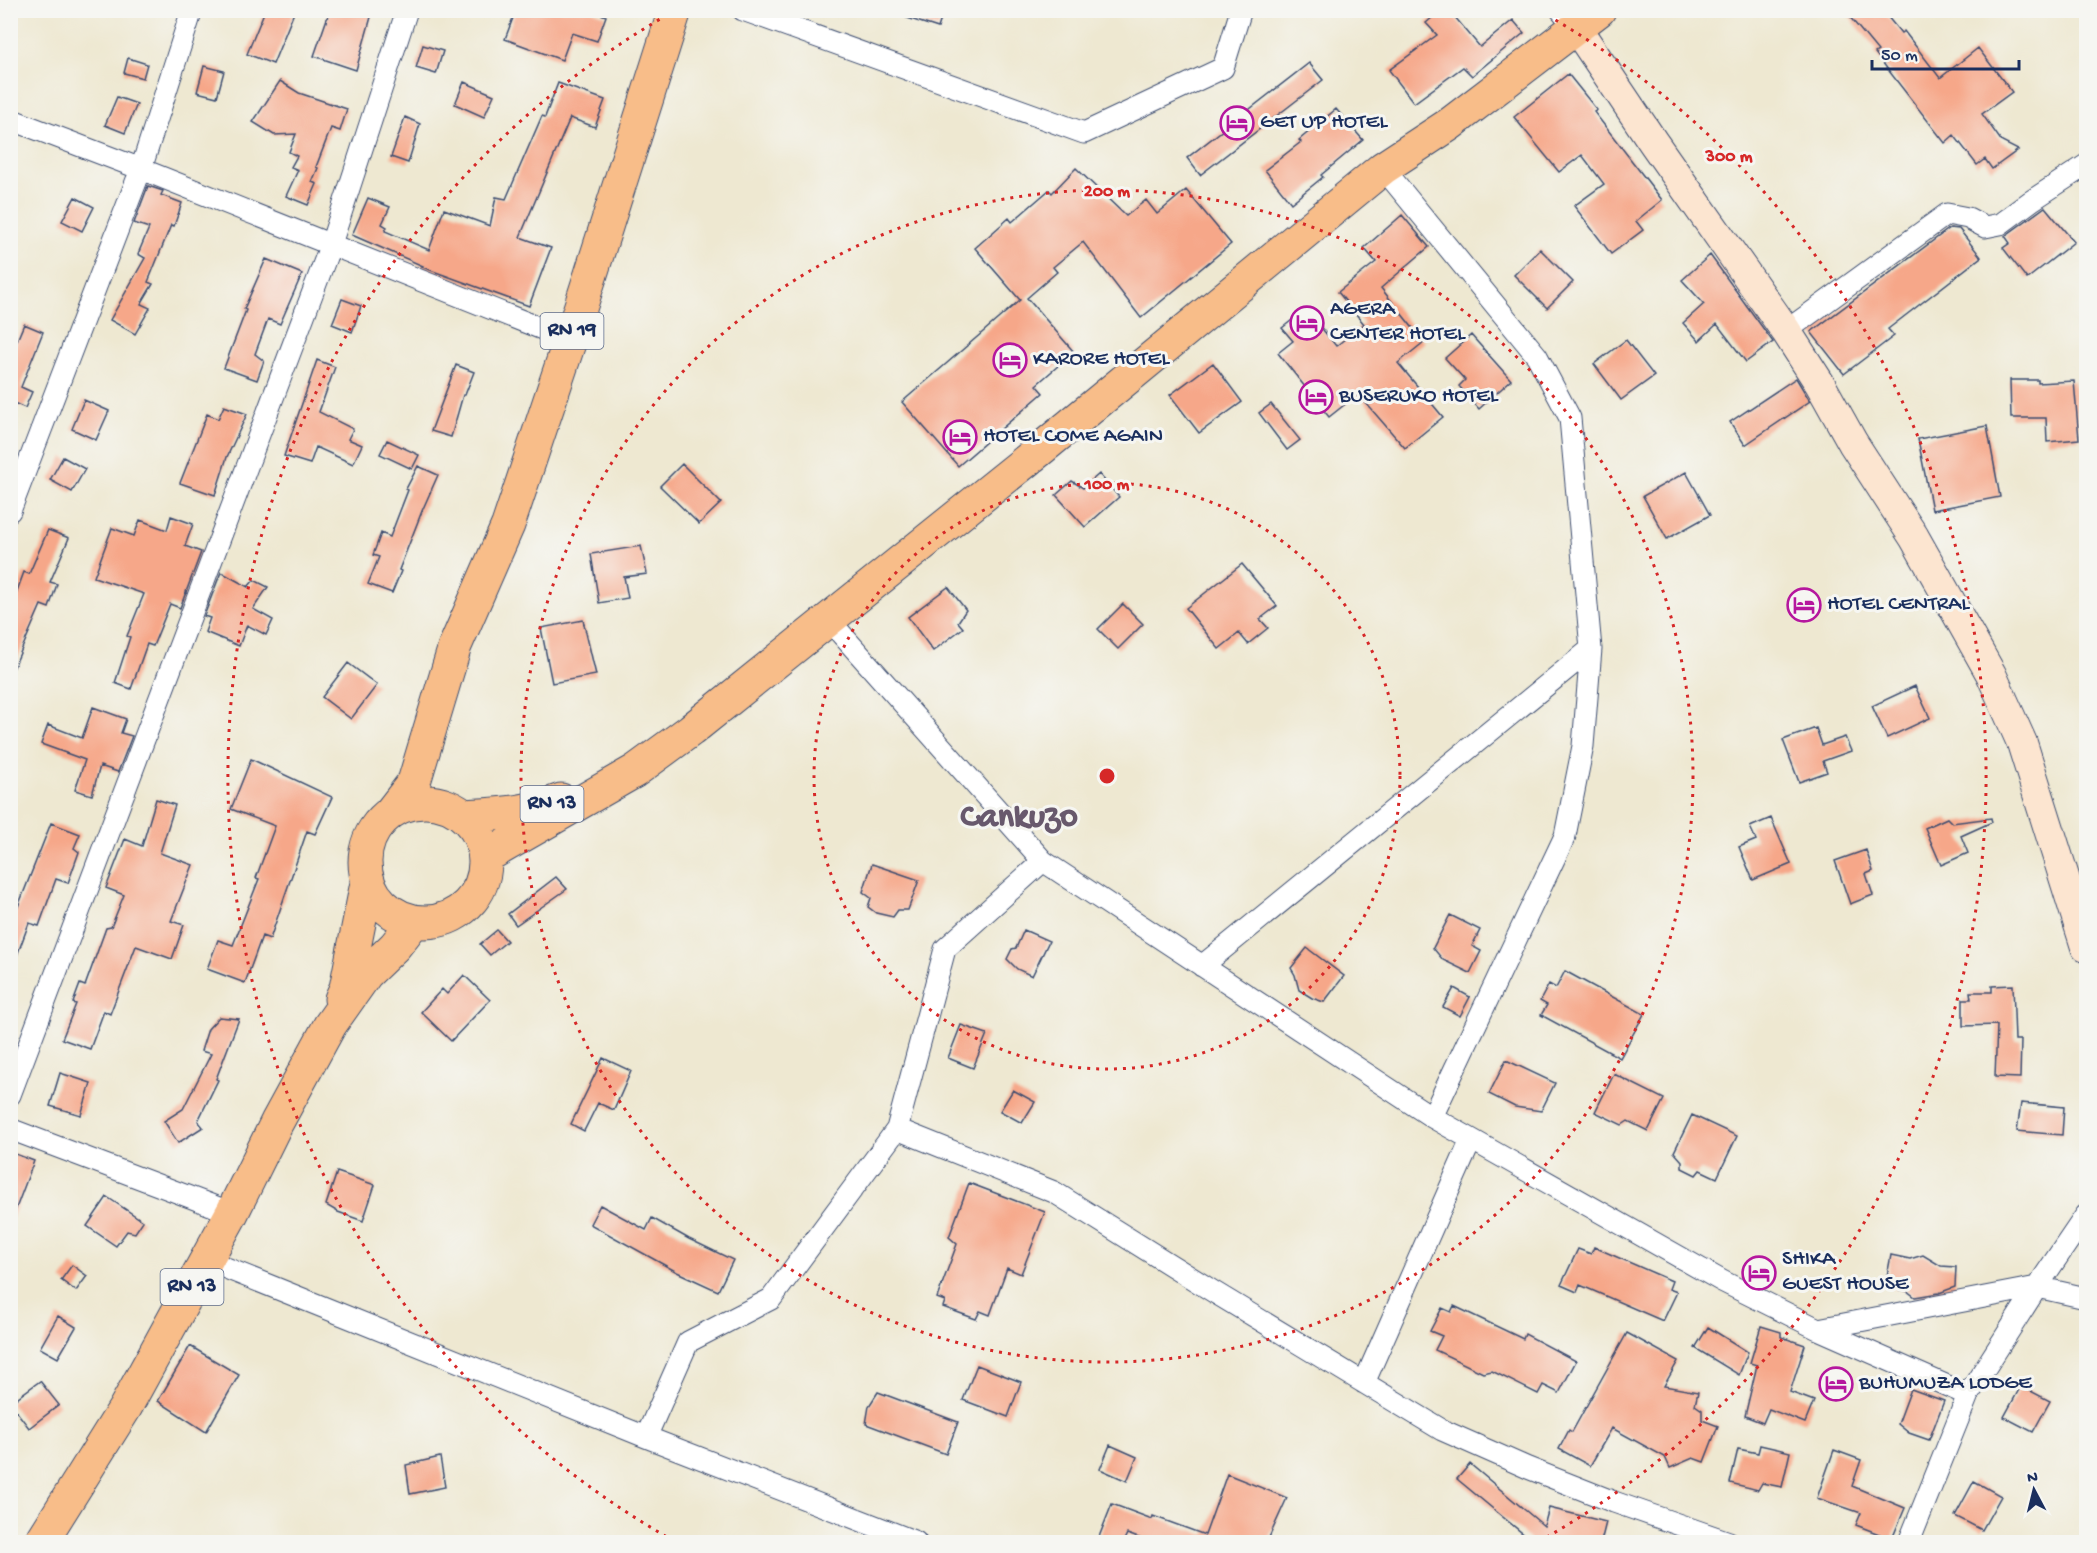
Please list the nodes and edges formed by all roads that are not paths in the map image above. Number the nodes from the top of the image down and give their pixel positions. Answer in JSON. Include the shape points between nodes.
{"nodes":[{"id":1,"x":192,"y":10,"type":"edge"},
{"id":2,"x":407,"y":10,"type":"edge"},
{"id":3,"x":675,"y":10,"type":"edge"},
{"id":4,"x":743,"y":10,"type":"edge"},
{"id":5,"x":1241,"y":10,"type":"edge"},
{"id":6,"x":1579,"y":17,"type":"edge"},
{"id":7,"x":10,"y":119,"type":"edge"},
{"id":8,"x":2086,"y":165,"type":"edge"},
{"id":9,"x":1383,"y":168,"type":"junction"},
{"id":10,"x":141,"y":169,"type":"junction"},
{"id":11,"x":331,"y":244,"type":"junction"},
{"id":12,"x":1786,"y":332,"type":"junction"},
{"id":13,"x":570,"y":340,"type":"junction"},
{"id":14,"x":10,"y":511,"type":"edge"},
{"id":15,"x":828,"y":619,"type":"junction"},
{"id":16,"x":455,"y":646,"type":"junction"},
{"id":17,"x":1591,"y":649,"type":"junction"},
{"id":18,"x":635,"y":771,"type":"junction"},
{"id":19,"x":450,"y":810,"type":"junction"},
{"id":20,"x":390,"y":813,"type":"junction"},
{"id":21,"x":485,"y":857,"type":"junction"},
{"id":22,"x":1043,"y":861,"type":"junction"},
{"id":23,"x":368,"y":883,"type":"junction"},
{"id":24,"x":414,"y":922,"type":"junction"},
{"id":25,"x":2086,"y":947,"type":"edge"},
{"id":26,"x":1202,"y":966,"type":"junction"},
{"id":27,"x":330,"y":1025,"type":"junction"},
{"id":28,"x":10,"y":1095,"type":"edge"},
{"id":29,"x":1432,"y":1117,"type":"junction"},
{"id":30,"x":10,"y":1129,"type":"edge"},
{"id":31,"x":897,"y":1130,"type":"junction"},
{"id":32,"x":1471,"y":1140,"type":"junction"},
{"id":33,"x":232,"y":1213,"type":"junction"},
{"id":34,"x":2086,"y":1215,"type":"edge"},
{"id":35,"x":206,"y":1260,"type":"junction"},
{"id":36,"x":2037,"y":1287,"type":"junction"},
{"id":37,"x":2086,"y":1298,"type":"edge"},
{"id":38,"x":1818,"y":1329,"type":"junction"},
{"id":39,"x":1364,"y":1383,"type":"junction"},
{"id":40,"x":1968,"y":1395,"type":"junction"},
{"id":41,"x":646,"y":1437,"type":"junction"},
{"id":42,"x":41,"y":1542,"type":"edge"},
{"id":43,"x":916,"y":1542,"type":"edge"},
{"id":44,"x":1729,"y":1542,"type":"edge"},
{"id":45,"x":1909,"y":1542,"type":"edge"}],
"edges":[{"from":1,"to":10,"type":"street"},
{"from":2,"to":11,"type":"street"},
{"from":3,"to":13,"type":"main road","number":"RN 19"},
{"from":4,"to":5,"type":"street","via":[[1084,134],[1222,68]]},
{"from":6,"to":9,"type":"main road","number":"RN 13","via":[[1450,124]]},
{"from":6,"to":12,"type":"main road","via":[[1653,142]]},
{"from":7,"to":10,"type":"street"},
{"from":8,"to":12,"type":"street","via":[[2000,224],[1985,227],[1968,218],[1947,214]]},
{"from":9,"to":15,"type":"main road","number":"RN 13"},
{"from":9,"to":17,"type":"street","via":[[1537,356],[1570,418]]},
{"from":10,"to":11,"type":"street"},
{"from":10,"to":14,"type":"street"},
{"from":11,"to":13,"type":"street"},
{"from":11,"to":28,"type":"street"},
{"from":12,"to":25,"type":"main road","via":[[1914,537],[1991,674],[2022,743]]},
{"from":13,"to":16,"type":"main road","number":"RN 19","via":[[508,525]]},
{"from":15,"to":18,"type":"main road","number":"RN 13"},
{"from":15,"to":22,"type":"street"},
{"from":16,"to":19,"type":"main road","number":"RN 19"},
{"from":16,"to":20,"type":"main road","number":"RN 19","via":[[414,782]]},
{"from":17,"to":26,"type":"street"},
{"from":17,"to":29,"type":"street","via":[[1583,746],[1564,836]]},
{"from":18,"to":19,"type":"main road","number":"RN 13","via":[[544,807],[503,814]]},
{"from":18,"to":21,"type":"main road","number":"RN 13"},
{"from":19,"to":20,"type":"main road","number":"RN 13","via":[[420,802]]},
{"from":19,"to":21,"type":"main road","via":[[475,828]]},
{"from":20,"to":23,"type":"main road","number":"RN 13","via":[[378,823],[365,852]]},
{"from":21,"to":24,"type":"main road","via":[[480,888],[459,912],[445,919]]},
{"from":22,"to":26,"type":"street"},
{"from":22,"to":31,"type":"street","via":[[945,949]]},
{"from":23,"to":24,"type":"main road","number":"RN 13","via":[[385,908]]},
{"from":23,"to":27,"type":"main road","number":"RN 13","via":[[346,988]]},
{"from":24,"to":27,"type":"main road","number":"RN 13","via":[[396,946],[366,974]]},
{"from":26,"to":29,"type":"street"},
{"from":27,"to":33,"type":"main road","number":"RN 13"},
{"from":29,"to":32,"type":"street"},
{"from":30,"to":33,"type":"street"},
{"from":31,"to":39,"type":"street","via":[[1054,1192]]},
{"from":31,"to":41,"type":"street","via":[[771,1299],[688,1342]]},
{"from":32,"to":38,"type":"street","via":[[1722,1281]]},
{"from":32,"to":39,"type":"street"},
{"from":33,"to":35,"type":"main road","number":"RN 13"},
{"from":34,"to":36,"type":"street"},
{"from":35,"to":41,"type":"street"},
{"from":35,"to":42,"type":"main road","number":"RN 13","via":[[125,1408]]},
{"from":36,"to":37,"type":"street"},
{"from":36,"to":38,"type":"street"},
{"from":36,"to":40,"type":"street"},
{"from":38,"to":40,"type":"street"},
{"from":39,"to":44,"type":"street","via":[[1442,1430],[1528,1468]]},
{"from":40,"to":45,"type":"street"},
{"from":41,"to":43,"type":"street"}]}
